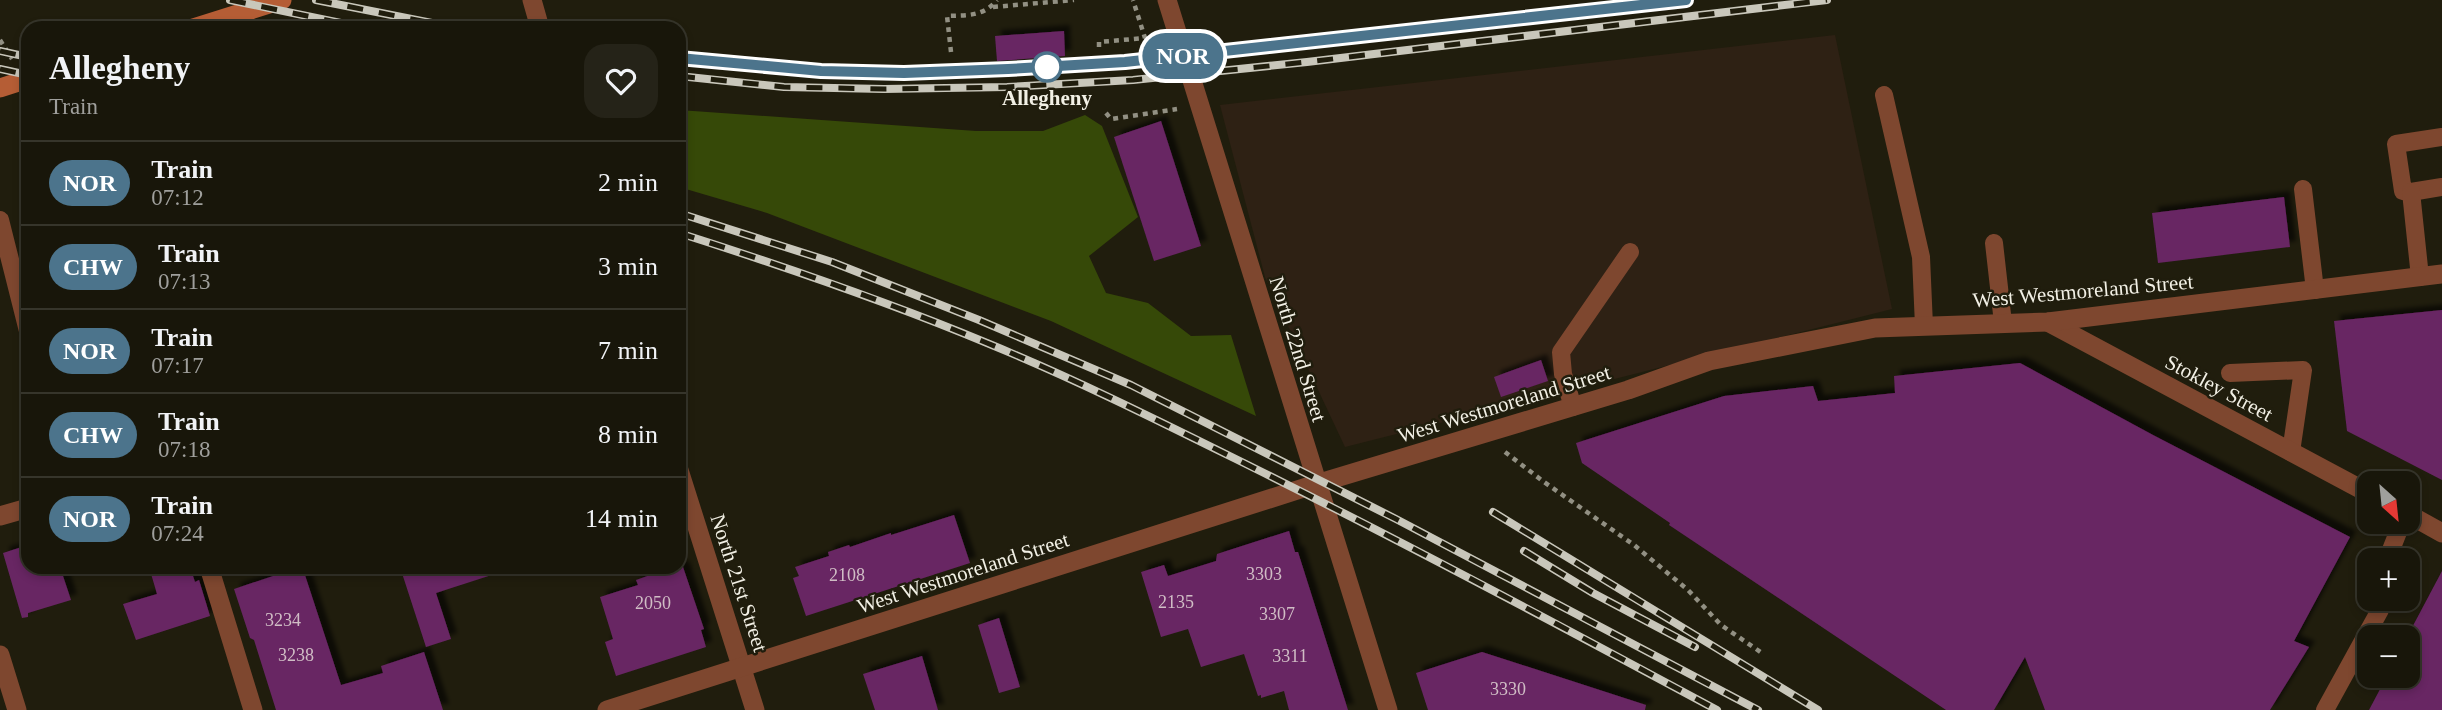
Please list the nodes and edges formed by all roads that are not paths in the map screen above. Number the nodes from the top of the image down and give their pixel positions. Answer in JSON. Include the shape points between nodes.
{"nodes":[{"id":1,"x":282,"y":0,"type":"edge"},
{"id":2,"x":531,"y":0,"type":"edge"},
{"id":3,"x":1167,"y":0,"type":"edge"},
{"id":4,"x":215,"y":21,"type":"edge"},
{"id":5,"x":538,"y":21,"type":"edge"},
{"id":6,"x":21,"y":81,"type":"edge"},
{"id":7,"x":0,"y":88,"type":"edge"},
{"id":8,"x":1884,"y":95,"type":"dead end"},
{"id":9,"x":2442,"y":137,"type":"edge"},
{"id":10,"x":2442,"y":187,"type":"edge"},
{"id":11,"x":2303,"y":189,"type":"dead end"},
{"id":12,"x":2411,"y":192,"type":"junction"},
{"id":13,"x":0,"y":220,"type":"edge"},
{"id":14,"x":1994,"y":243,"type":"dead end"},
{"id":15,"x":1630,"y":252,"type":"dead end"},
{"id":16,"x":2442,"y":274,"type":"edge"},
{"id":17,"x":2420,"y":277,"type":"junction"},
{"id":18,"x":2315,"y":290,"type":"junction"},
{"id":19,"x":21,"y":303,"type":"edge"},
{"id":20,"x":2048,"y":322,"type":"junction"},
{"id":21,"x":2003,"y":323,"type":"junction"},
{"id":22,"x":1924,"y":326,"type":"junction"},
{"id":23,"x":2230,"y":373,"type":"dead end"},
{"id":24,"x":1573,"y":407,"type":"junction"},
{"id":25,"x":2291,"y":452,"type":"junction"},
{"id":26,"x":1316,"y":484,"type":"junction"},
{"id":27,"x":2357,"y":487,"type":"edge"},
{"id":28,"x":686,"y":492,"type":"edge"},
{"id":29,"x":21,"y":510,"type":"edge"},
{"id":30,"x":0,"y":516,"type":"edge"},
{"id":31,"x":2420,"y":521,"type":"edge"},
{"id":32,"x":2442,"y":533,"type":"edge"},
{"id":33,"x":211,"y":574,"type":"edge"},
{"id":34,"x":2379,"y":611,"type":"edge"},
{"id":35,"x":0,"y":655,"type":"edge"},
{"id":36,"x":741,"y":667,"type":"junction"},
{"id":37,"x":17,"y":710,"type":"edge"},
{"id":38,"x":253,"y":710,"type":"edge"},
{"id":39,"x":607,"y":710,"type":"edge"},
{"id":40,"x":755,"y":710,"type":"edge"},
{"id":41,"x":1388,"y":710,"type":"edge"},
{"id":42,"x":2325,"y":710,"type":"edge"}],
"edges":[{"from":1,"to":4,"type":"main road"},
{"from":2,"to":5,"type":"street"},
{"from":3,"to":26,"type":"street","name":"North 22nd Street"},
{"from":6,"to":7,"type":"main road"},
{"from":8,"to":22,"type":"lane","via":[[1921,257]]},
{"from":9,"to":12,"type":"lane","via":[[2396,144],[2403,191]]},
{"from":10,"to":12,"type":"lane"},
{"from":11,"to":18,"type":"lane"},
{"from":12,"to":17,"type":"lane"},
{"from":13,"to":19,"type":"lane"},
{"from":14,"to":21,"type":"lane"},
{"from":15,"to":24,"type":"lane","via":[[1561,352]]},
{"from":16,"to":17,"type":"street","name":"West Westmoreland Street"},
{"from":17,"to":18,"type":"street","name":"West Westmoreland Street"},
{"from":18,"to":20,"type":"street","name":"West Westmoreland Street"},
{"from":20,"to":21,"type":"street","name":"West Westmoreland Street"},
{"from":20,"to":25,"type":"street","name":"Stokley Street"},
{"from":21,"to":22,"type":"street","name":"West Westmoreland Street"},
{"from":22,"to":24,"type":"street","name":"West Westmoreland Street","via":[[1875,328],[1709,361]]},
{"from":23,"to":25,"type":"lane","via":[[2303,370]]},
{"from":24,"to":26,"type":"street","name":"West Westmoreland Street"},
{"from":25,"to":27,"type":"street","name":"Stokley Street"},
{"from":26,"to":36,"type":"street","name":"West Westmoreland Street"},
{"from":26,"to":41,"type":"street","name":"North 22nd Street"},
{"from":28,"to":36,"type":"street","name":"North 21st Street"},
{"from":29,"to":30,"type":"street"},
{"from":31,"to":32,"type":"street"},
{"from":33,"to":38,"type":"street"},
{"from":34,"to":42,"type":"lane"},
{"from":35,"to":37,"type":"street"},
{"from":36,"to":39,"type":"street","name":"West Westmoreland Street"},
{"from":36,"to":40,"type":"street","name":"North 21st Street"}]}
